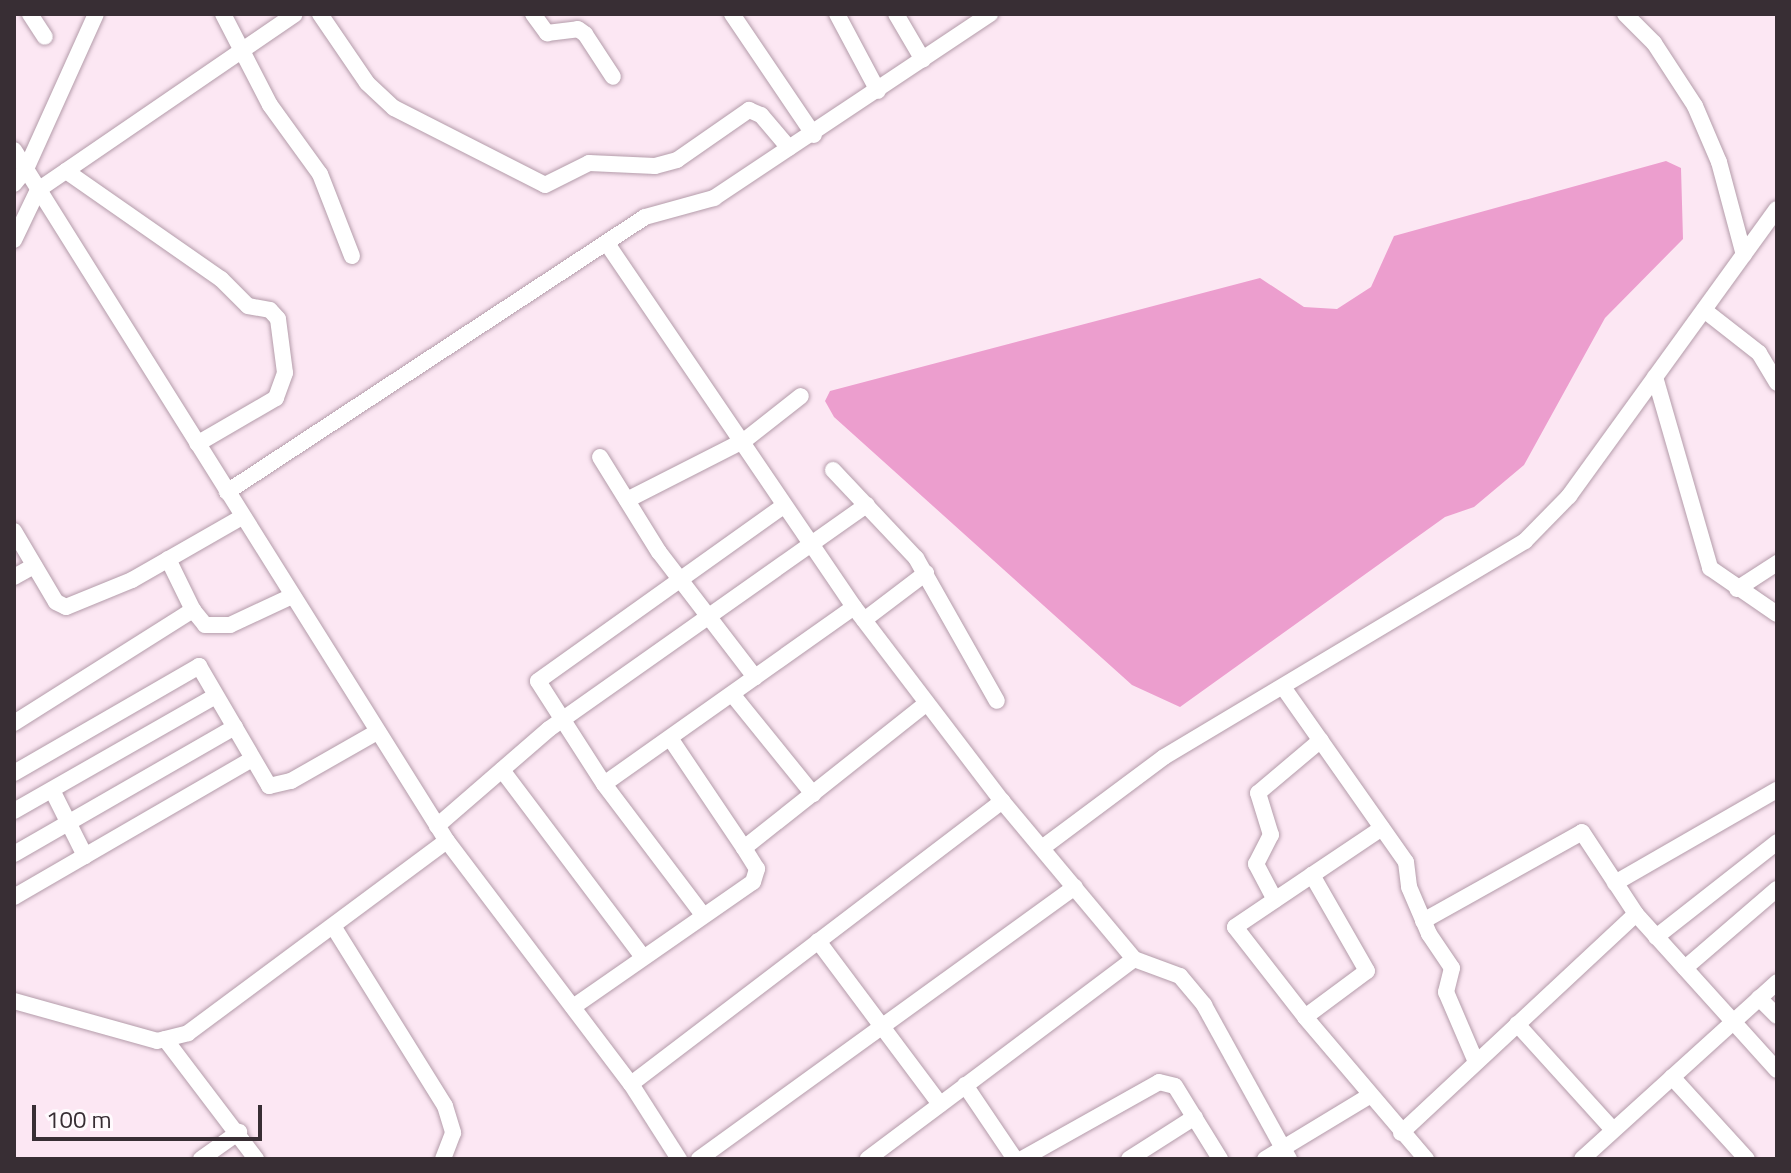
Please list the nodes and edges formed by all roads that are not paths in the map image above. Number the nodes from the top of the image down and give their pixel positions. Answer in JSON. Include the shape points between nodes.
{"nodes":[{"id":1,"x":30,"y":14,"type":"edge"},
{"id":2,"x":96,"y":14,"type":"edge"},
{"id":3,"x":223,"y":14,"type":"edge"},
{"id":4,"x":295,"y":14,"type":"edge"},
{"id":5,"x":320,"y":14,"type":"edge"},
{"id":6,"x":533,"y":14,"type":"edge"},
{"id":7,"x":732,"y":14,"type":"edge"},
{"id":8,"x":837,"y":14,"type":"edge"},
{"id":9,"x":896,"y":14,"type":"edge"},
{"id":10,"x":990,"y":14,"type":"edge"},
{"id":11,"x":1625,"y":14,"type":"edge"},
{"id":12,"x":45,"y":37,"type":"dead end"},
{"id":13,"x":242,"y":51,"type":"junction"},
{"id":14,"x":923,"y":60,"type":"junction"},
{"id":15,"x":613,"y":77,"type":"dead end"},
{"id":16,"x":878,"y":91,"type":"junction"},
{"id":17,"x":814,"y":135,"type":"junction"},
{"id":18,"x":789,"y":148,"type":"junction"},
{"id":19,"x":14,"y":150,"type":"edge"},
{"id":20,"x":26,"y":169,"type":"junction"},
{"id":21,"x":66,"y":171,"type":"junction"},
{"id":22,"x":14,"y":184,"type":"edge"},
{"id":23,"x":38,"y":190,"type":"junction"},
{"id":24,"x":1777,"y":209,"type":"edge"},
{"id":25,"x":14,"y":240,"type":"edge"},
{"id":26,"x":608,"y":245,"type":"junction"},
{"id":27,"x":1744,"y":255,"type":"junction"},
{"id":28,"x":352,"y":256,"type":"dead end"},
{"id":29,"x":1704,"y":310,"type":"junction"},
{"id":30,"x":1655,"y":377,"type":"junction"},
{"id":31,"x":1777,"y":383,"type":"edge"},
{"id":32,"x":801,"y":396,"type":"dead end"},
{"id":33,"x":745,"y":440,"type":"junction"},
{"id":34,"x":197,"y":444,"type":"junction"},
{"id":35,"x":600,"y":457,"type":"dead end"},
{"id":36,"x":833,"y":470,"type":"dead end"},
{"id":37,"x":227,"y":492,"type":"junction"},
{"id":38,"x":627,"y":500,"type":"junction"},
{"id":39,"x":867,"y":505,"type":"junction"},
{"id":40,"x":783,"y":506,"type":"junction"},
{"id":41,"x":242,"y":517,"type":"junction"},
{"id":42,"x":14,"y":531,"type":"edge"},
{"id":43,"x":812,"y":544,"type":"junction"},
{"id":44,"x":168,"y":559,"type":"junction"},
{"id":45,"x":1777,"y":563,"type":"edge"},
{"id":46,"x":34,"y":566,"type":"junction"},
{"id":47,"x":926,"y":573,"type":"junction"},
{"id":48,"x":14,"y":577,"type":"edge"},
{"id":49,"x":681,"y":581,"type":"junction"},
{"id":50,"x":1737,"y":589,"type":"junction"},
{"id":51,"x":292,"y":596,"type":"junction"},
{"id":52,"x":193,"y":610,"type":"junction"},
{"id":53,"x":859,"y":614,"type":"junction"},
{"id":54,"x":1777,"y":614,"type":"edge"},
{"id":55,"x":709,"y":615,"type":"junction"},
{"id":56,"x":755,"y":677,"type":"junction"},
{"id":57,"x":1283,"y":687,"type":"junction"},
{"id":58,"x":732,"y":694,"type":"junction"},
{"id":59,"x":216,"y":696,"type":"junction"},
{"id":60,"x":997,"y":701,"type":"dead end"},
{"id":61,"x":927,"y":703,"type":"junction"},
{"id":62,"x":564,"y":721,"type":"junction"},
{"id":63,"x":14,"y":723,"type":"edge"},
{"id":64,"x":235,"y":727,"type":"junction"},
{"id":65,"x":377,"y":732,"type":"junction"},
{"id":66,"x":1321,"y":740,"type":"junction"},
{"id":67,"x":672,"y":741,"type":"junction"},
{"id":68,"x":252,"y":759,"type":"junction"},
{"id":69,"x":502,"y":770,"type":"junction"},
{"id":70,"x":14,"y":773,"type":"edge"},
{"id":71,"x":604,"y":784,"type":"junction"},
{"id":72,"x":1776,"y":788,"type":"edge"},
{"id":73,"x":52,"y":790,"type":"junction"},
{"id":74,"x":813,"y":794,"type":"junction"},
{"id":75,"x":1002,"y":801,"type":"junction"},
{"id":76,"x":14,"y":811,"type":"edge"},
{"id":77,"x":69,"y":822,"type":"junction"},
{"id":78,"x":437,"y":826,"type":"junction"},
{"id":79,"x":1382,"y":828,"type":"junction"},
{"id":80,"x":447,"y":841,"type":"junction"},
{"id":81,"x":1777,"y":842,"type":"edge"},
{"id":82,"x":744,"y":848,"type":"junction"},
{"id":83,"x":1042,"y":848,"type":"junction"},
{"id":84,"x":14,"y":854,"type":"edge"},
{"id":85,"x":85,"y":856,"type":"junction"},
{"id":86,"x":1312,"y":875,"type":"junction"},
{"id":87,"x":1615,"y":883,"type":"junction"},
{"id":88,"x":1075,"y":887,"type":"junction"},
{"id":89,"x":1777,"y":889,"type":"edge"},
{"id":90,"x":14,"y":897,"type":"edge"},
{"id":91,"x":1275,"y":900,"type":"junction"},
{"id":92,"x":1636,"y":914,"type":"junction"},
{"id":93,"x":703,"y":915,"type":"junction"},
{"id":94,"x":1423,"y":921,"type":"junction"},
{"id":95,"x":333,"y":926,"type":"junction"},
{"id":96,"x":1656,"y":937,"type":"junction"},
{"id":97,"x":818,"y":941,"type":"junction"},
{"id":98,"x":643,"y":957,"type":"junction"},
{"id":99,"x":1134,"y":959,"type":"junction"},
{"id":100,"x":1685,"y":968,"type":"junction"},
{"id":101,"x":1777,"y":982,"type":"edge"},
{"id":102,"x":1759,"y":998,"type":"junction"},
{"id":103,"x":14,"y":1001,"type":"edge"},
{"id":104,"x":573,"y":1007,"type":"junction"},
{"id":105,"x":1777,"y":1016,"type":"edge"},
{"id":106,"x":1305,"y":1017,"type":"junction"},
{"id":107,"x":1734,"y":1021,"type":"junction"},
{"id":108,"x":1517,"y":1024,"type":"junction"},
{"id":109,"x":882,"y":1026,"type":"junction"},
{"id":110,"x":165,"y":1039,"type":"junction"},
{"id":111,"x":1476,"y":1062,"type":"junction"},
{"id":112,"x":1777,"y":1070,"type":"edge"},
{"id":113,"x":1672,"y":1077,"type":"junction"},
{"id":114,"x":631,"y":1084,"type":"junction"},
{"id":115,"x":965,"y":1085,"type":"junction"},
{"id":116,"x":1369,"y":1096,"type":"junction"},
{"id":117,"x":940,"y":1104,"type":"junction"},
{"id":118,"x":1195,"y":1117,"type":"junction"},
{"id":119,"x":1613,"y":1130,"type":"junction"},
{"id":120,"x":239,"y":1132,"type":"junction"},
{"id":121,"x":1401,"y":1133,"type":"junction"},
{"id":122,"x":1286,"y":1153,"type":"edge"},
{"id":123,"x":1417,"y":1156,"type":"edge"},
{"id":124,"x":201,"y":1159,"type":"edge"},
{"id":125,"x":256,"y":1159,"type":"edge"},
{"id":126,"x":443,"y":1159,"type":"edge"},
{"id":127,"x":679,"y":1159,"type":"edge"},
{"id":128,"x":699,"y":1159,"type":"edge"},
{"id":129,"x":868,"y":1159,"type":"edge"},
{"id":130,"x":1015,"y":1159,"type":"edge"},
{"id":131,"x":1022,"y":1159,"type":"edge"},
{"id":132,"x":1129,"y":1159,"type":"edge"},
{"id":133,"x":1220,"y":1159,"type":"edge"},
{"id":134,"x":1265,"y":1159,"type":"edge"},
{"id":135,"x":1582,"y":1159,"type":"edge"},
{"id":136,"x":1747,"y":1159,"type":"edge"}],
"edges":[{"from":1,"to":12,"type":"street"},
{"from":2,"to":20,"type":"street"},
{"from":3,"to":13,"type":"street"},
{"from":4,"to":13,"type":"street"},
{"from":5,"to":18,"type":"street","via":[[367,83],[394,108],[545,185],[589,163],[655,166],[677,160],[749,110],[761,115]]},
{"from":6,"to":15,"type":"street","via":[[547,33],[578,29],[585,34]]},
{"from":7,"to":17,"type":"street"},
{"from":8,"to":16,"type":"street"},
{"from":9,"to":14,"type":"street"},
{"from":10,"to":14,"type":"street"},
{"from":11,"to":27,"type":"street","via":[[1654,43],[1695,106],[1719,162]]},
{"from":13,"to":21,"type":"street"},
{"from":13,"to":28,"type":"street","via":[[270,105],[320,174]]},
{"from":14,"to":16,"type":"street"},
{"from":16,"to":17,"type":"street"},
{"from":17,"to":18,"type":"street"},
{"from":18,"to":26,"type":"street","via":[[703,204],[655,212]]},
{"from":19,"to":20,"type":"street"},
{"from":20,"to":22,"type":"street"},
{"from":20,"to":23,"type":"street"},
{"from":21,"to":23,"type":"street"},
{"from":21,"to":34,"type":"street","via":[[221,279],[248,306],[270,310],[278,319],[285,373],[276,398]]},
{"from":23,"to":25,"type":"street"},
{"from":23,"to":34,"type":"street"},
{"from":24,"to":27,"type":"street"},
{"from":26,"to":33,"type":"street"},
{"from":26,"to":37,"type":"street"},
{"from":27,"to":29,"type":"street"},
{"from":29,"to":30,"type":"street"},
{"from":29,"to":31,"type":"street","via":[[1759,353]]},
{"from":30,"to":50,"type":"street","via":[[1713,572]]},
{"from":30,"to":57,"type":"street","via":[[1569,496],[1525,541]]},
{"from":32,"to":33,"type":"street"},
{"from":33,"to":38,"type":"street"},
{"from":33,"to":40,"type":"street"},
{"from":34,"to":37,"type":"street"},
{"from":35,"to":38,"type":"street"},
{"from":36,"to":39,"type":"street"},
{"from":37,"to":41,"type":"street"},
{"from":38,"to":49,"type":"street"},
{"from":39,"to":43,"type":"street"},
{"from":39,"to":47,"type":"street"},
{"from":40,"to":43,"type":"street"},
{"from":40,"to":49,"type":"street"},
{"from":41,"to":44,"type":"street"},
{"from":41,"to":51,"type":"street"},
{"from":42,"to":46,"type":"street"},
{"from":43,"to":53,"type":"street"},
{"from":43,"to":55,"type":"street"},
{"from":44,"to":46,"type":"street","via":[[78,606],[66,607],[56,602]]},
{"from":44,"to":52,"type":"street"},
{"from":45,"to":50,"type":"street"},
{"from":46,"to":48,"type":"street"},
{"from":47,"to":53,"type":"street"},
{"from":47,"to":60,"type":"street"},
{"from":49,"to":55,"type":"street"},
{"from":49,"to":62,"type":"street","via":[[540,676],[542,689]]},
{"from":50,"to":54,"type":"street"},
{"from":51,"to":52,"type":"street","via":[[230,625],[205,625]]},
{"from":51,"to":65,"type":"street"},
{"from":52,"to":63,"type":"street"},
{"from":53,"to":56,"type":"street"},
{"from":53,"to":61,"type":"street"},
{"from":55,"to":56,"type":"street"},
{"from":55,"to":62,"type":"street"},
{"from":56,"to":58,"type":"street"},
{"from":57,"to":66,"type":"street"},
{"from":57,"to":83,"type":"street","via":[[1164,757]]},
{"from":58,"to":67,"type":"street"},
{"from":58,"to":74,"type":"street"},
{"from":59,"to":64,"type":"street"},
{"from":59,"to":70,"type":"street","via":[[205,670],[192,667]]},
{"from":59,"to":73,"type":"street"},
{"from":61,"to":74,"type":"street"},
{"from":61,"to":75,"type":"street"},
{"from":62,"to":69,"type":"street"},
{"from":62,"to":71,"type":"street"},
{"from":64,"to":68,"type":"street"},
{"from":64,"to":77,"type":"street"},
{"from":65,"to":68,"type":"street","via":[[279,786],[269,786]]},
{"from":65,"to":78,"type":"street"},
{"from":66,"to":79,"type":"street"},
{"from":66,"to":91,"type":"street","via":[[1258,793],[1271,835],[1256,864]]},
{"from":67,"to":71,"type":"street"},
{"from":67,"to":82,"type":"street"},
{"from":68,"to":85,"type":"street"},
{"from":69,"to":78,"type":"street"},
{"from":69,"to":98,"type":"street"},
{"from":71,"to":93,"type":"street"},
{"from":72,"to":87,"type":"street"},
{"from":73,"to":76,"type":"street"},
{"from":73,"to":77,"type":"street"},
{"from":74,"to":82,"type":"street"},
{"from":75,"to":83,"type":"street"},
{"from":75,"to":97,"type":"street"},
{"from":77,"to":84,"type":"street"},
{"from":77,"to":85,"type":"street"},
{"from":78,"to":80,"type":"street"},
{"from":79,"to":86,"type":"street"},
{"from":79,"to":94,"type":"street","via":[[1406,862],[1409,887]]},
{"from":80,"to":95,"type":"street"},
{"from":80,"to":104,"type":"street"},
{"from":81,"to":96,"type":"street"},
{"from":82,"to":93,"type":"street","via":[[759,875]]},
{"from":83,"to":88,"type":"street"},
{"from":85,"to":90,"type":"street"},
{"from":86,"to":91,"type":"street"},
{"from":86,"to":106,"type":"street","via":[[1367,971]]},
{"from":87,"to":92,"type":"street"},
{"from":87,"to":94,"type":"street","via":[[1582,832]]},
{"from":88,"to":99,"type":"street"},
{"from":88,"to":109,"type":"street"},
{"from":89,"to":100,"type":"street"},
{"from":91,"to":106,"type":"street","via":[[1235,927]]},
{"from":92,"to":96,"type":"street"},
{"from":92,"to":108,"type":"street"},
{"from":93,"to":98,"type":"street"},
{"from":94,"to":111,"type":"street","via":[[1452,968],[1446,992]]},
{"from":95,"to":110,"type":"street","via":[[188,1033]]},
{"from":95,"to":126,"type":"street","via":[[448,1114],[453,1133]]},
{"from":96,"to":100,"type":"street"},
{"from":97,"to":109,"type":"street"},
{"from":97,"to":114,"type":"street"},
{"from":98,"to":104,"type":"street"},
{"from":99,"to":115,"type":"street"},
{"from":99,"to":122,"type":"street","via":[[1180,976],[1204,1005]]},
{"from":100,"to":107,"type":"street"},
{"from":101,"to":102,"type":"street"},
{"from":102,"to":105,"type":"street"},
{"from":102,"to":107,"type":"street"},
{"from":103,"to":110,"type":"street"},
{"from":104,"to":114,"type":"street"},
{"from":106,"to":116,"type":"street"},
{"from":107,"to":112,"type":"street"},
{"from":107,"to":113,"type":"street"},
{"from":108,"to":111,"type":"street"},
{"from":108,"to":119,"type":"street"},
{"from":109,"to":117,"type":"street"},
{"from":109,"to":128,"type":"street"},
{"from":110,"to":120,"type":"street"},
{"from":111,"to":121,"type":"street"},
{"from":113,"to":119,"type":"street"},
{"from":113,"to":136,"type":"street"},
{"from":114,"to":127,"type":"street"},
{"from":115,"to":117,"type":"street"},
{"from":115,"to":130,"type":"street"},
{"from":116,"to":121,"type":"street"},
{"from":116,"to":122,"type":"street"},
{"from":117,"to":129,"type":"street"},
{"from":118,"to":131,"type":"street","via":[[1175,1086],[1159,1082]]},
{"from":118,"to":132,"type":"street"},
{"from":118,"to":133,"type":"street"},
{"from":119,"to":135,"type":"street"},
{"from":120,"to":124,"type":"street"},
{"from":120,"to":125,"type":"street"},
{"from":121,"to":123,"type":"street"},
{"from":122,"to":134,"type":"street"}]}
